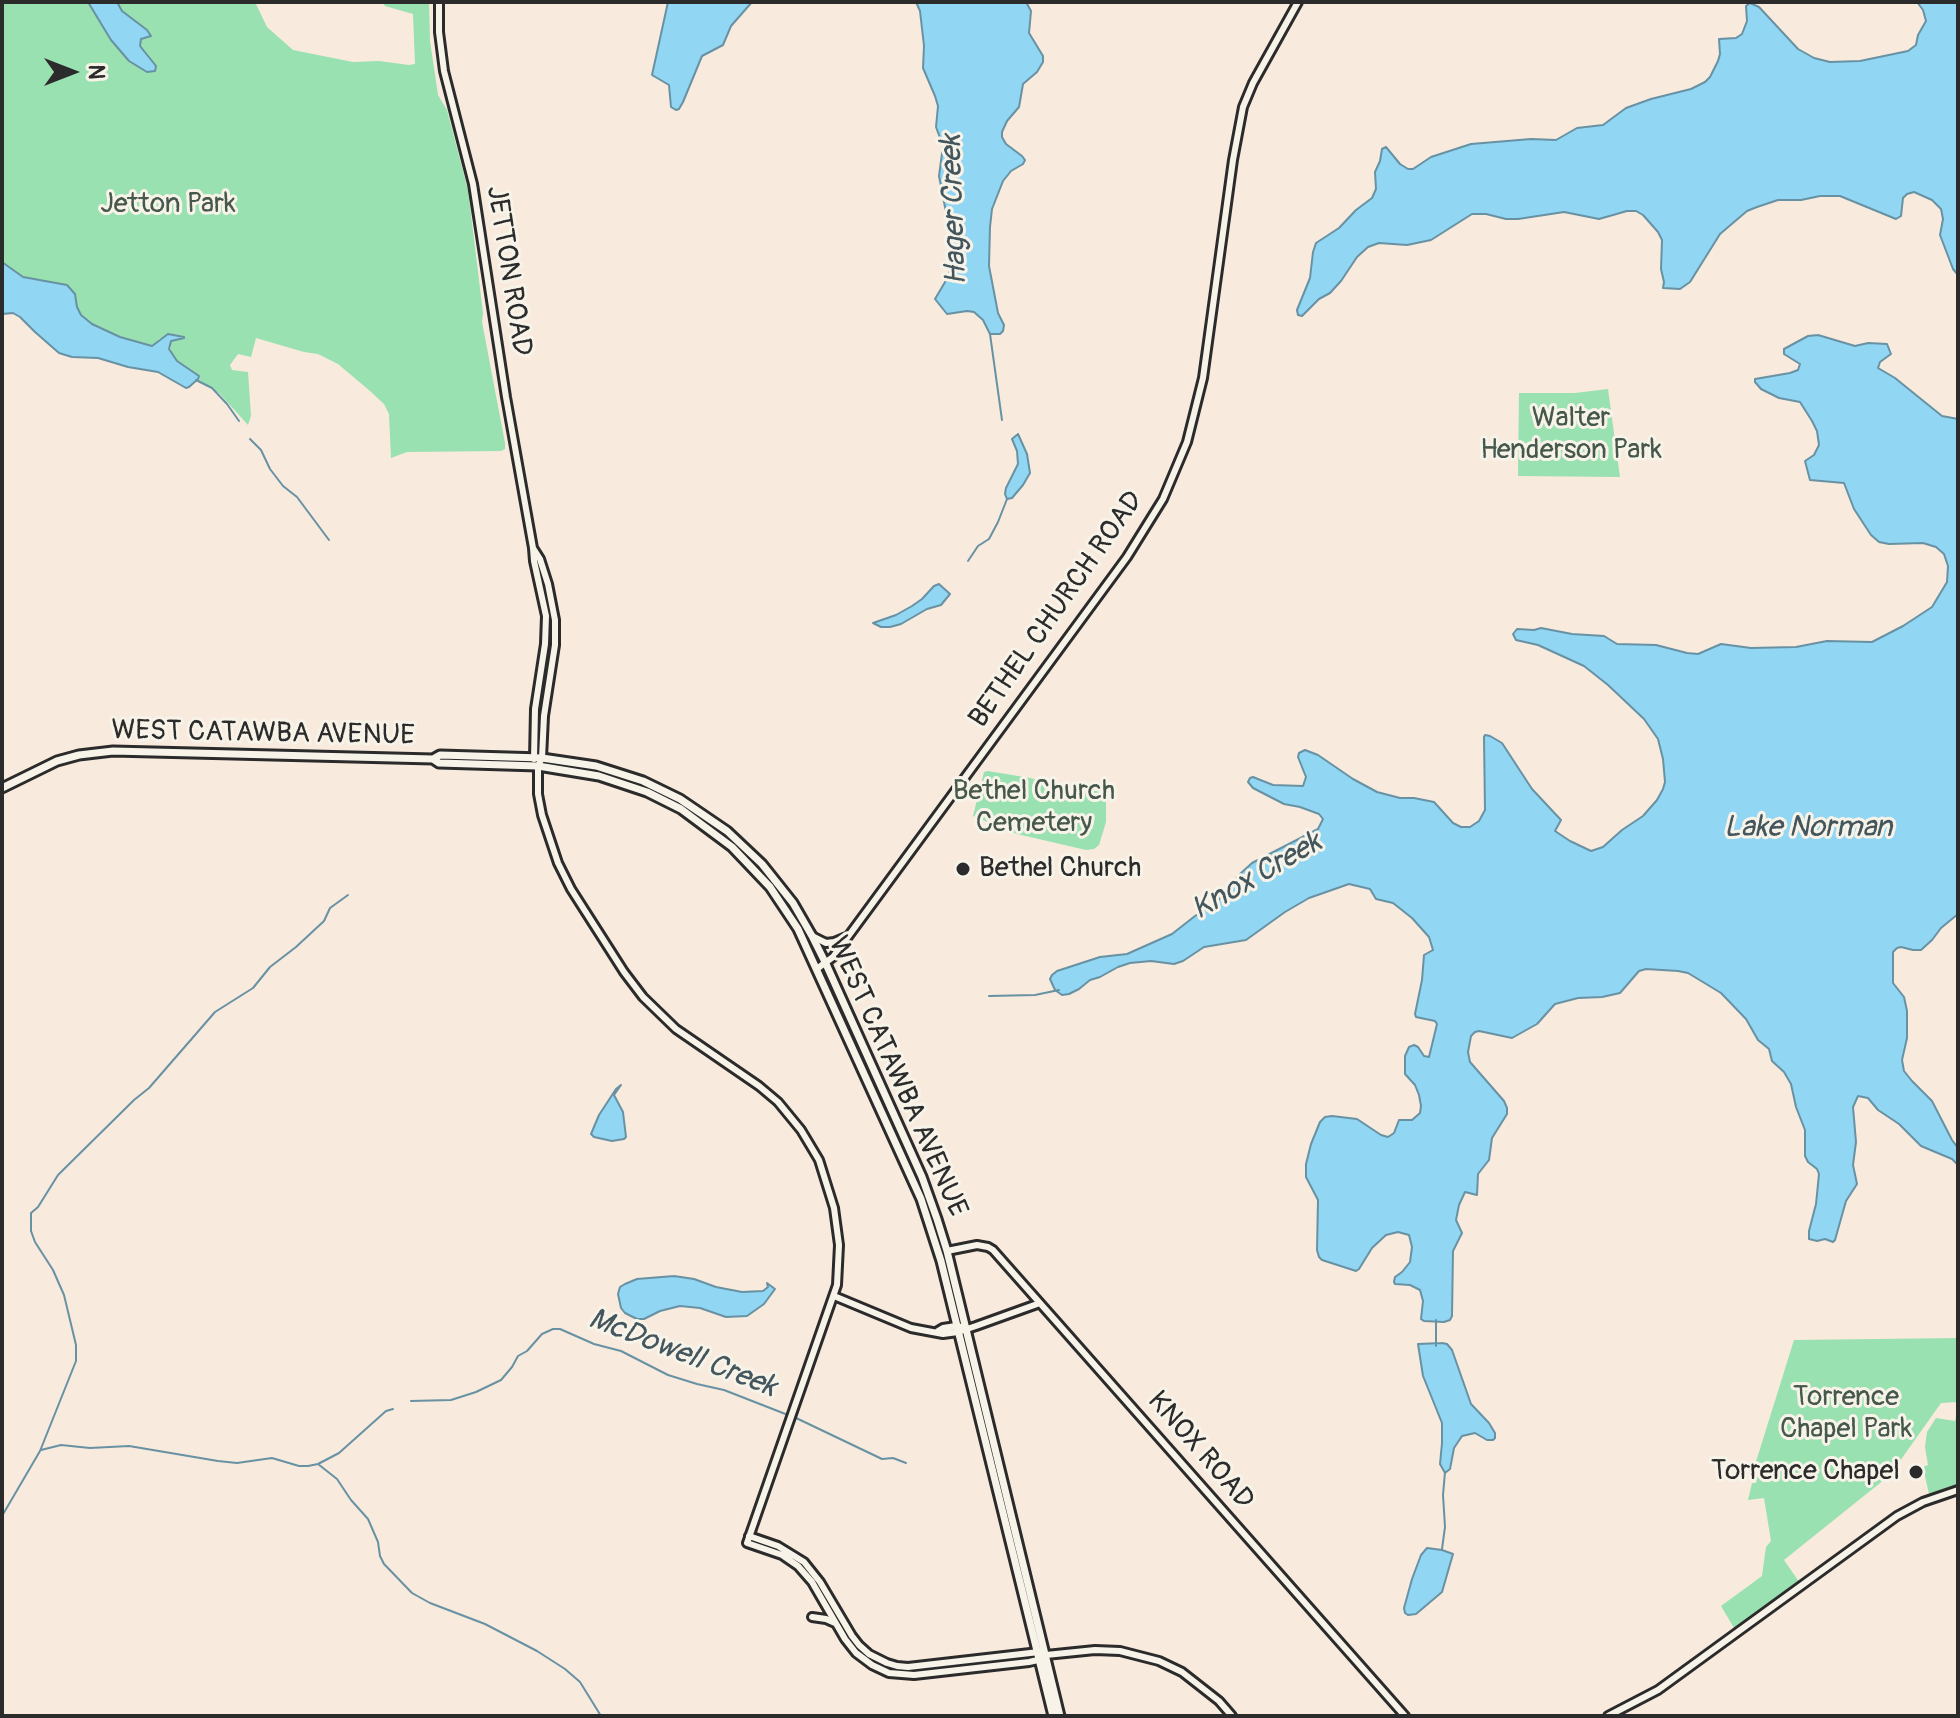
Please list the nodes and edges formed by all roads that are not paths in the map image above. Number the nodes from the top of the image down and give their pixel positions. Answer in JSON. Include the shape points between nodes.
{"nodes":[{"id":1,"x":439,"y":2,"type":"edge"},
{"id":2,"x":1298,"y":2,"type":"edge"},
{"id":3,"x":538,"y":757,"type":"junction"},
{"id":4,"x":433,"y":759,"type":"junction"},
{"id":5,"x":538,"y":766,"type":"junction"},
{"id":6,"x":2,"y":788,"type":"edge"},
{"id":7,"x":705,"y":825,"type":"junction"},
{"id":8,"x":754,"y":856,"type":"junction"},
{"id":9,"x":849,"y":935,"type":"junction"},
{"id":10,"x":812,"y":936,"type":"junction"},
{"id":11,"x":822,"y":966,"type":"junction"},
{"id":12,"x":869,"y":1081,"type":"junction"},
{"id":13,"x":898,"y":1125,"type":"junction"},
{"id":14,"x":911,"y":1173,"type":"junction"},
{"id":15,"x":937,"y":1219,"type":"junction"},
{"id":16,"x":947,"y":1251,"type":"junction"},
{"id":17,"x":834,"y":1296,"type":"junction"},
{"id":18,"x":1040,"y":1303,"type":"junction"},
{"id":19,"x":960,"y":1329,"type":"junction"},
{"id":20,"x":980,"y":1424,"type":"junction"},
{"id":21,"x":1002,"y":1475,"type":"junction"},
{"id":22,"x":1958,"y":1490,"type":"edge"},
{"id":23,"x":997,"y":1494,"type":"junction"},
{"id":24,"x":748,"y":1539,"type":"junction"},
{"id":25,"x":1017,"y":1540,"type":"junction"},
{"id":26,"x":812,"y":1617,"type":"dead end"},
{"id":27,"x":836,"y":1624,"type":"junction"},
{"id":28,"x":1040,"y":1655,"type":"junction"},
{"id":29,"x":1053,"y":1716,"type":"edge"},
{"id":30,"x":1060,"y":1716,"type":"edge"},
{"id":31,"x":1232,"y":1716,"type":"edge"},
{"id":32,"x":1405,"y":1716,"type":"edge"},
{"id":33,"x":1608,"y":1716,"type":"edge"}],
"edges":[{"from":1,"to":3,"type":"street","name":"JETTON ROAD","via":[[444,71],[473,184],[533,548],[555,620]]},
{"from":2,"to":9,"type":"street","name":"BETHEL CHURCH ROAD","via":[[1243,107],[1203,378],[1193,426],[1167,490],[1127,557]]},
{"from":3,"to":4,"type":"main road","name":"WEST CATAWBA AVENUE"},
{"from":3,"to":5,"type":"street","name":"JETTON ROAD"},
{"from":3,"to":8,"type":"main road","name":"WEST CATAWBA AVENUE","via":[[596,766],[659,788],[705,815]]},
{"from":4,"to":5,"type":"main road","name":"WEST CATAWBA AVENUE"},
{"from":4,"to":6,"type":"main road","name":"WEST CATAWBA AVENUE","via":[[113,751],[57,761]]},
{"from":5,"to":7,"type":"main road","name":"WEST CATAWBA AVENUE","via":[[625,783]]},
{"from":5,"to":17,"type":"street","name":"JETTON ROAD","via":[[539,802],[558,863],[629,979],[668,1023],[778,1102],[815,1152],[838,1232]]},
{"from":7,"to":8,"type":"main road"},
{"from":7,"to":11,"type":"main road","name":"WEST CATAWBA AVENUE","via":[[770,887]]},
{"from":8,"to":10,"type":"main road","name":"WEST CATAWBA AVENUE"},
{"from":9,"to":10,"type":"street","via":[[826,943]]},
{"from":9,"to":11,"type":"street","name":"BETHEL CHURCH ROAD"},
{"from":10,"to":11,"type":"main road","name":"WEST CATAWBA AVENUE"},
{"from":11,"to":12,"type":"main road","name":"WEST CATAWBA AVENUE"},
{"from":11,"to":13,"type":"main road","name":"WEST CATAWBA AVENUE"},
{"from":12,"to":13,"type":"main road"},
{"from":12,"to":14,"type":"main road","name":"WEST CATAWBA AVENUE"},
{"from":13,"to":15,"type":"main road","name":"WEST CATAWBA AVENUE"},
{"from":14,"to":15,"type":"main road"},
{"from":14,"to":19,"type":"main road","name":"WEST CATAWBA AVENUE"},
{"from":15,"to":16,"type":"main road","name":"WEST CATAWBA AVENUE"},
{"from":16,"to":18,"type":"street","name":"KNOX ROAD","via":[[988,1247]]},
{"from":16,"to":19,"type":"main road","name":"WEST CATAWBA AVENUE"},
{"from":17,"to":19,"type":"street","via":[[911,1328],[943,1334]]},
{"from":17,"to":24,"type":"street","name":"JETTON ROAD"},
{"from":18,"to":19,"type":"street"},
{"from":18,"to":32,"type":"street","name":"KNOX ROAD"},
{"from":19,"to":20,"type":"main road","name":"WEST CATAWBA AVENUE"},
{"from":19,"to":21,"type":"main road","name":"WEST CATAWBA AVENUE"},
{"from":20,"to":21,"type":"main road"},
{"from":20,"to":23,"type":"main road","name":"WEST CATAWBA AVENUE"},
{"from":21,"to":25,"type":"main road","name":"WEST CATAWBA AVENUE"},
{"from":22,"to":33,"type":"street","via":[[1897,1516],[1658,1690]]},
{"from":23,"to":25,"type":"main road"},
{"from":23,"to":28,"type":"main road","name":"WEST CATAWBA AVENUE"},
{"from":24,"to":27,"type":"street","via":[[798,1566]]},
{"from":24,"to":28,"type":"street","via":[[784,1549],[804,1562],[852,1636],[887,1663],[908,1667]]},
{"from":25,"to":28,"type":"main road","name":"WEST CATAWBA AVENUE"},
{"from":26,"to":27,"type":"street"},
{"from":27,"to":28,"type":"street","via":[[862,1658],[898,1674]]},
{"from":28,"to":29,"type":"main road","name":"WEST CATAWBA AVENUE"},
{"from":28,"to":30,"type":"main road","name":"WEST CATAWBA AVENUE"},
{"from":28,"to":31,"type":"street","via":[[1106,1650],[1159,1661],[1194,1680]]}]}
